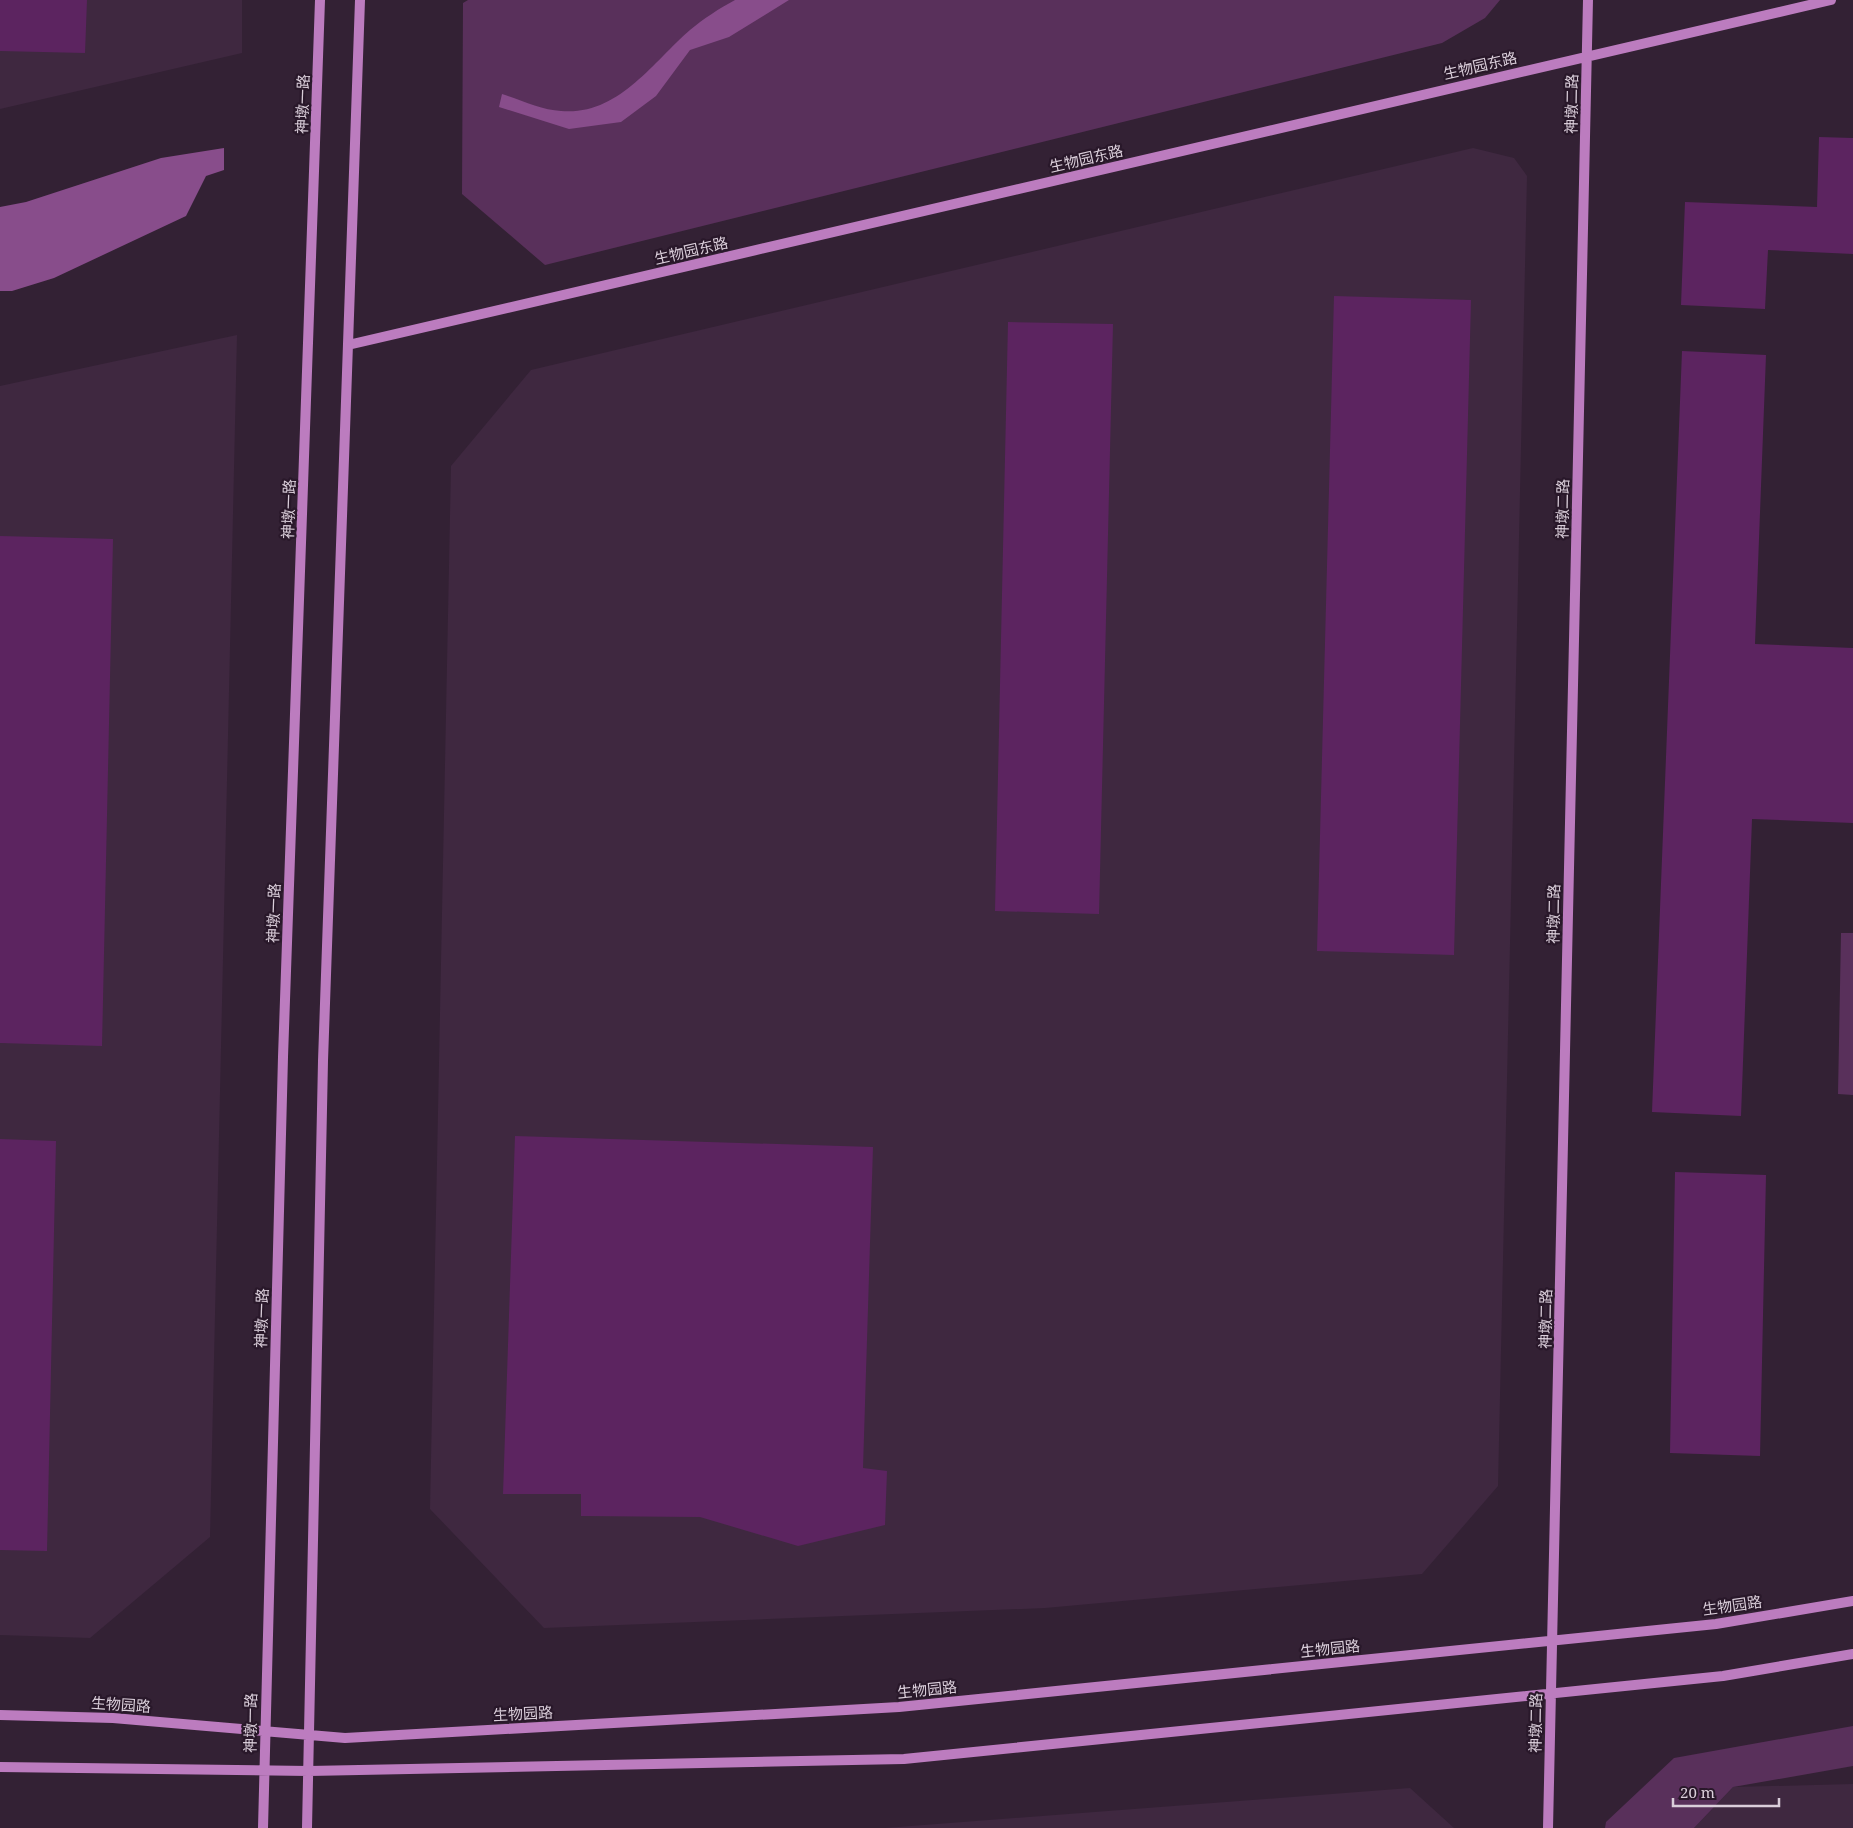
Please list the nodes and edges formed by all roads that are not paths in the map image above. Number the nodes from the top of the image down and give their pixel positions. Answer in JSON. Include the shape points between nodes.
{"nodes":[{"id":1,"x":320,"y":0,"type":"edge"},
{"id":2,"x":360,"y":0,"type":"edge"},
{"id":3,"x":1588,"y":0,"type":"edge"},
{"id":4,"x":1831,"y":0,"type":"edge"},
{"id":5,"x":1587,"y":56,"type":"junction"},
{"id":6,"x":348,"y":345,"type":"junction"},
{"id":7,"x":1853,"y":1601,"type":"edge"},
{"id":8,"x":1553,"y":1641,"type":"junction"},
{"id":9,"x":1853,"y":1654,"type":"edge"},
{"id":10,"x":1551,"y":1693,"type":"junction"},
{"id":11,"x":0,"y":1715,"type":"edge"},
{"id":12,"x":265,"y":1731,"type":"junction"},
{"id":13,"x":309,"y":1735,"type":"junction"},
{"id":14,"x":0,"y":1767,"type":"edge"},
{"id":15,"x":264,"y":1771,"type":"junction"},
{"id":16,"x":309,"y":1772,"type":"junction"},
{"id":17,"x":263,"y":1828,"type":"edge"},
{"id":18,"x":308,"y":1828,"type":"edge"},
{"id":19,"x":1548,"y":1828,"type":"edge"}],
"edges":[{"from":1,"to":12,"type":"street","name":"神墩一路","via":[[284,1037]]},
{"from":2,"to":6,"type":"street"},
{"from":3,"to":5,"type":"street","name":"神墩二路"},
{"from":4,"to":5,"type":"street","name":"生物园东路"},
{"from":5,"to":6,"type":"street","name":"生物园东路"},
{"from":5,"to":8,"type":"street","name":"神墩二路"},
{"from":6,"to":13,"type":"street","via":[[323,1061]]},
{"from":7,"to":8,"type":"street","name":"生物园路","via":[[1716,1624]]},
{"from":8,"to":10,"type":"street","name":"神墩二路"},
{"from":8,"to":13,"type":"street","name":"生物园路","via":[[899,1707],[345,1738]]},
{"from":9,"to":10,"type":"street","via":[[1723,1676]]},
{"from":10,"to":16,"type":"street","via":[[904,1759]]},
{"from":10,"to":19,"type":"street","name":"神墩二路"},
{"from":11,"to":12,"type":"street","name":"生物园路","via":[[113,1718]]},
{"from":12,"to":13,"type":"street","name":"生物园路"},
{"from":12,"to":15,"type":"street","name":"神墩一路"},
{"from":13,"to":16,"type":"street"},
{"from":14,"to":15,"type":"street"},
{"from":15,"to":16,"type":"street"},
{"from":15,"to":17,"type":"street","name":"神墩一路"},
{"from":16,"to":18,"type":"street"}]}
